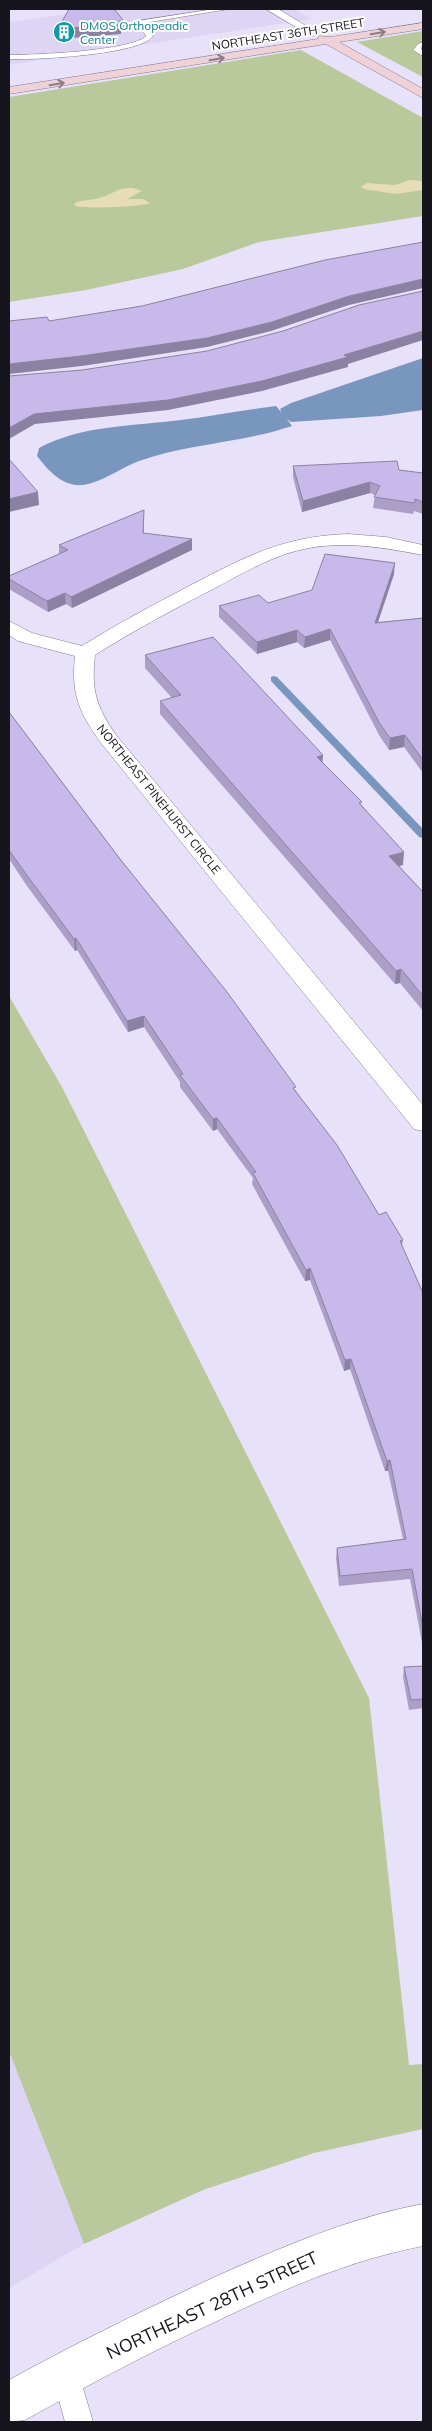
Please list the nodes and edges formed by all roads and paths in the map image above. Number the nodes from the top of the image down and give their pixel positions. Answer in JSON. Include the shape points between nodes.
{"nodes":[{"id":1,"x":226,"y":9,"type":"edge"},
{"id":2,"x":271,"y":9,"type":"edge"},
{"id":3,"x":423,"y":15,"type":"edge"},
{"id":4,"x":423,"y":26,"type":"edge"},
{"id":5,"x":313,"y":33,"type":"junction"},
{"id":6,"x":328,"y":41,"type":"junction"},
{"id":7,"x":423,"y":44,"type":"edge"},
{"id":8,"x":423,"y":54,"type":"edge"},
{"id":9,"x":9,"y":56,"type":"edge"},
{"id":10,"x":9,"y":80,"type":"edge"},
{"id":11,"x":9,"y":92,"type":"edge"},
{"id":12,"x":422,"y":92,"type":"edge"},
{"id":13,"x":423,"y":550,"type":"edge"},
{"id":14,"x":9,"y":627,"type":"edge"},
{"id":15,"x":85,"y":653,"type":"junction"},
{"id":16,"x":423,"y":1122,"type":"edge"},
{"id":17,"x":423,"y":2225,"type":"edge"},
{"id":18,"x":66,"y":2374,"type":"junction"},
{"id":19,"x":9,"y":2404,"type":"edge"},
{"id":20,"x":79,"y":2422,"type":"edge"}],
"edges":[{"from":1,"to":9,"type":"lane","via":[[140,22],[150,36],[132,44],[48,57]]},
{"from":2,"to":5,"type":"street"},
{"from":3,"to":5,"type":"main road","name":"NORTHEAST 36TH STREET"},
{"from":6,"to":4,"type":"main road","name":"NORTHEAST 36TH STREET","one_way":true},
{"from":5,"to":6,"type":"main road"},
{"from":5,"to":10,"type":"main road","name":"NORTHEAST 36TH STREET"},
{"from":11,"to":6,"type":"main road","name":"NORTHEAST 36TH STREET","one_way":true},
{"from":6,"to":12,"type":"main road"},
{"from":7,"to":8,"type":"lane","via":[[417,50]]},
{"from":13,"to":15,"type":"street","via":[[402,544],[333,539],[272,552],[128,625]]},
{"from":14,"to":15,"type":"street","via":[[25,637]]},
{"from":15,"to":16,"type":"street","name":"NORTHEAST PINEHURST CIRCLE","via":[[83,693],[87,708],[108,739]]},
{"from":17,"to":18,"type":"street","name":"NORTHEAST 28TH STREET","via":[[357,2240],[272,2274],[189,2311]]},
{"from":18,"to":19,"type":"street","name":"NORTHEAST 28TH STREET"},
{"from":18,"to":20,"type":"lane"}]}
